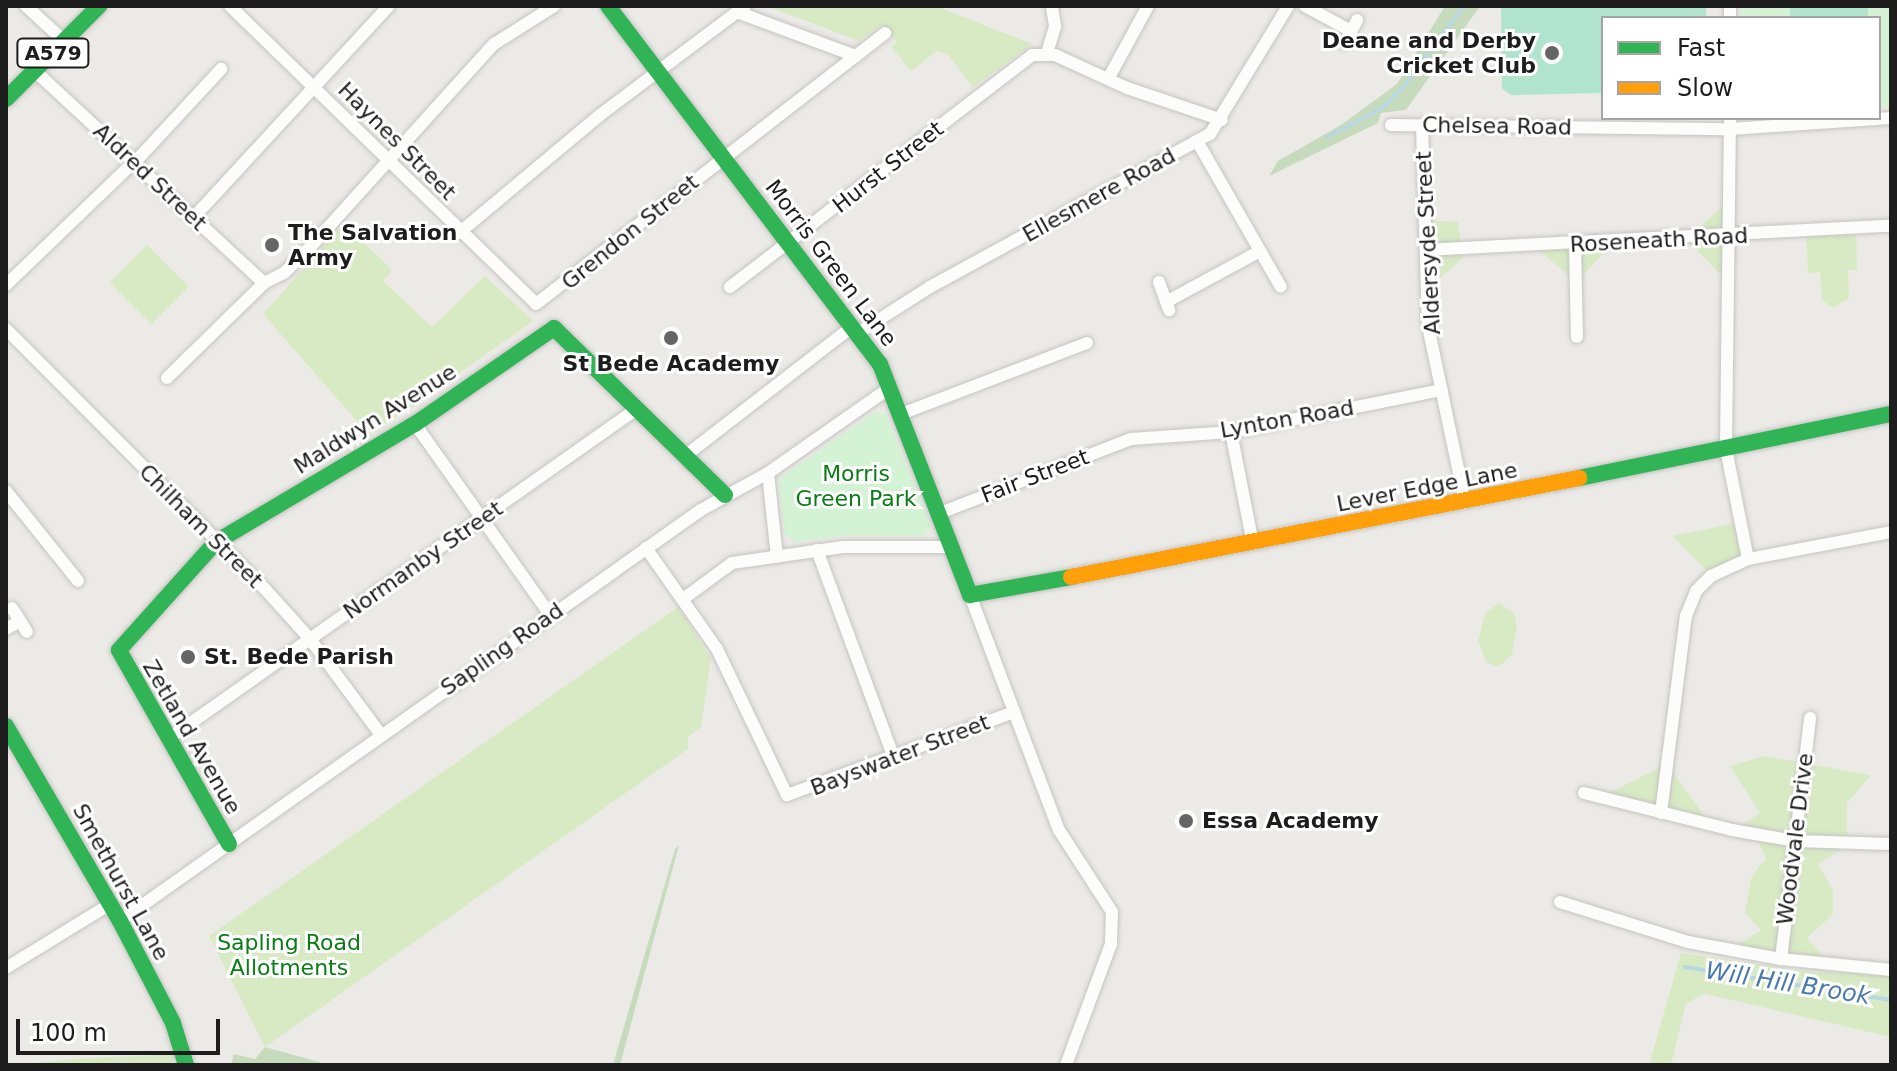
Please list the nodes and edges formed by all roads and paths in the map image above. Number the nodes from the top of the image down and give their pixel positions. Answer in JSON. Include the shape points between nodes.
{"nodes":[{"id":1,"x":26,"y":6,"type":"edge"},
{"id":2,"x":99,"y":6,"type":"edge"},
{"id":3,"x":230,"y":6,"type":"edge"},
{"id":4,"x":389,"y":6,"type":"edge"},
{"id":5,"x":554,"y":6,"type":"edge"},
{"id":6,"x":608,"y":6,"type":"edge"},
{"id":7,"x":1052,"y":6,"type":"edge"},
{"id":8,"x":1148,"y":6,"type":"edge"},
{"id":9,"x":1288,"y":6,"type":"edge"},
{"id":10,"x":1305,"y":6,"type":"edge"},
{"id":11,"x":741,"y":9,"type":"edge"},
{"id":12,"x":1351,"y":31,"type":"dead end"},
{"id":13,"x":885,"y":33,"type":"dead end"},
{"id":14,"x":64,"y":41,"type":"junction"},
{"id":15,"x":1047,"y":53,"type":"junction"},
{"id":16,"x":856,"y":56,"type":"junction"},
{"id":17,"x":221,"y":69,"type":"dead end"},
{"id":18,"x":35,"y":71,"type":"junction"},
{"id":19,"x":657,"y":74,"type":"junction"},
{"id":20,"x":1108,"y":79,"type":"junction"},
{"id":21,"x":312,"y":88,"type":"junction"},
{"id":22,"x":6,"y":99,"type":"edge"},
{"id":23,"x":1222,"y":120,"type":"junction"},
{"id":24,"x":1837,"y":120,"type":"edge"},
{"id":25,"x":1730,"y":124,"type":"edge"},
{"id":26,"x":1391,"y":125,"type":"dead end"},
{"id":27,"x":1422,"y":125,"type":"junction"},
{"id":28,"x":1197,"y":141,"type":"junction"},
{"id":29,"x":723,"y":158,"type":"junction"},
{"id":30,"x":134,"y":162,"type":"junction"},
{"id":31,"x":386,"y":162,"type":"junction"},
{"id":32,"x":194,"y":217,"type":"junction"},
{"id":33,"x":1891,"y":226,"type":"edge"},
{"id":34,"x":459,"y":233,"type":"junction"},
{"id":35,"x":1730,"y":237,"type":"junction"},
{"id":36,"x":789,"y":243,"type":"junction"},
{"id":37,"x":1575,"y":244,"type":"junction"},
{"id":38,"x":1426,"y":250,"type":"junction"},
{"id":39,"x":1260,"y":251,"type":"junction"},
{"id":40,"x":1159,"y":282,"type":"dead end"},
{"id":41,"x":264,"y":283,"type":"junction"},
{"id":42,"x":6,"y":285,"type":"edge"},
{"id":43,"x":730,"y":287,"type":"dead end"},
{"id":44,"x":1281,"y":287,"type":"dead end"},
{"id":45,"x":536,"y":304,"type":"joint"},
{"id":46,"x":6,"y":329,"type":"edge"},
{"id":47,"x":856,"y":330,"type":"junction"},
{"id":48,"x":1577,"y":337,"type":"dead end"},
{"id":49,"x":1087,"y":343,"type":"dead end"},
{"id":50,"x":167,"y":378,"type":"dead end"},
{"id":51,"x":891,"y":387,"type":"junction"},
{"id":52,"x":1442,"y":390,"type":"junction"},
{"id":53,"x":638,"y":408,"type":"junction"},
{"id":54,"x":901,"y":414,"type":"junction"},
{"id":55,"x":1891,"y":414,"type":"edge"},
{"id":56,"x":415,"y":424,"type":"junction"},
{"id":57,"x":1231,"y":432,"type":"junction"},
{"id":58,"x":1131,"y":439,"type":"joint"},
{"id":59,"x":1726,"y":449,"type":"junction"},
{"id":60,"x":685,"y":456,"type":"junction"},
{"id":61,"x":768,"y":473,"type":"junction"},
{"id":62,"x":6,"y":491,"type":"edge"},
{"id":63,"x":725,"y":495,"type":"junction"},
{"id":64,"x":1465,"y":502,"type":"junction"},
{"id":65,"x":940,"y":513,"type":"junction"},
{"id":66,"x":482,"y":518,"type":"junction"},
{"id":67,"x":1891,"y":532,"type":"edge"},
{"id":68,"x":216,"y":542,"type":"junction"},
{"id":69,"x":1253,"y":544,"type":"junction"},
{"id":70,"x":953,"y":547,"type":"junction"},
{"id":71,"x":646,"y":548,"type":"junction"},
{"id":72,"x":817,"y":550,"type":"junction"},
{"id":73,"x":777,"y":557,"type":"junction"},
{"id":74,"x":1748,"y":559,"type":"junction"},
{"id":75,"x":78,"y":581,"type":"dead end"},
{"id":76,"x":970,"y":595,"type":"junction"},
{"id":77,"x":683,"y":599,"type":"junction"},
{"id":78,"x":12,"y":608,"type":"dead end"},
{"id":79,"x":550,"y":615,"type":"junction"},
{"id":80,"x":6,"y":629,"type":"edge"},
{"id":81,"x":310,"y":639,"type":"junction"},
{"id":82,"x":119,"y":650,"type":"joint"},
{"id":83,"x":1014,"y":712,"type":"junction"},
{"id":84,"x":1810,"y":718,"type":"dead end"},
{"id":85,"x":6,"y":726,"type":"edge"},
{"id":86,"x":381,"y":735,"type":"junction"},
{"id":87,"x":168,"y":739,"type":"junction"},
{"id":88,"x":894,"y":758,"type":"junction"},
{"id":89,"x":1584,"y":793,"type":"dead end"},
{"id":90,"x":1661,"y":813,"type":"junction"},
{"id":91,"x":1796,"y":841,"type":"junction"},
{"id":92,"x":229,"y":844,"type":"junction"},
{"id":93,"x":1891,"y":844,"type":"edge"},
{"id":94,"x":1560,"y":902,"type":"dead end"},
{"id":95,"x":110,"y":904,"type":"junction"},
{"id":96,"x":120,"y":921,"type":"junction"},
{"id":97,"x":1781,"y":959,"type":"junction"},
{"id":98,"x":6,"y":968,"type":"edge"},
{"id":99,"x":1891,"y":970,"type":"edge"},
{"id":100,"x":186,"y":1065,"type":"edge"},
{"id":101,"x":1066,"y":1065,"type":"edge"}],
"edges":[{"from":1,"to":14,"type":"street"},
{"from":2,"to":14,"type":"street","number":"A579"},
{"from":3,"to":21,"type":"street","name":"Haynes Street"},
{"from":4,"to":21,"type":"street"},
{"from":5,"to":31,"type":"street","via":[[494,44]]},
{"from":6,"to":19,"type":"street","name":"Morris Green Lane"},
{"from":7,"to":15,"type":"street","via":[[1055,26]]},
{"from":8,"to":20,"type":"street"},
{"from":9,"to":23,"type":"street","name":"Ellesmere Road"},
{"from":10,"to":12,"type":"street"},
{"from":11,"to":16,"type":"street"},
{"from":11,"to":19,"type":"street"},
{"from":13,"to":16,"type":"street","name":"Grendon Street"},
{"from":14,"to":18,"type":"street","number":"A579"},
{"from":15,"to":20,"type":"street"},
{"from":15,"to":36,"type":"street","name":"Hurst Street","via":[[1032,55]]},
{"from":16,"to":29,"type":"street","name":"Grendon Street"},
{"from":17,"to":30,"type":"street"},
{"from":18,"to":22,"type":"street","number":"A579"},
{"from":18,"to":30,"type":"street","name":"Aldred Street"},
{"from":19,"to":29,"type":"street","name":"Morris Green Lane"},
{"from":19,"to":34,"type":"street"},
{"from":20,"to":23,"type":"street"},
{"from":21,"to":31,"type":"street","name":"Haynes Street"},
{"from":21,"to":32,"type":"street"},
{"from":23,"to":28,"type":"street","name":"Ellesmere Road"},
{"from":24,"to":25,"type":"street","name":"Chelsea Road"},
{"from":25,"to":27,"type":"street","name":"Chelsea Road"},
{"from":25,"to":35,"type":"street"},
{"from":26,"to":27,"type":"street","name":"Chelsea Road"},
{"from":27,"to":38,"type":"street","name":"Aldersyde Street"},
{"from":28,"to":39,"type":"street"},
{"from":28,"to":47,"type":"street","name":"Ellesmere Road"},
{"from":29,"to":36,"type":"street","name":"Morris Green Lane"},
{"from":29,"to":45,"type":"street","name":"Grendon Street"},
{"from":30,"to":32,"type":"street","name":"Aldred Street"},
{"from":30,"to":42,"type":"street"},
{"from":31,"to":34,"type":"street","name":"Haynes Street"},
{"from":31,"to":41,"type":"street","via":[[284,273]]},
{"from":32,"to":41,"type":"street","name":"Aldred Street"},
{"from":33,"to":35,"type":"street","name":"Roseneath Road"},
{"from":34,"to":45,"type":"street","name":"Haynes Street"},
{"from":35,"to":37,"type":"street","name":"Roseneath Road"},
{"from":35,"to":59,"type":"street"},
{"from":36,"to":43,"type":"street","name":"Hurst Street"},
{"from":36,"to":47,"type":"street","name":"Morris Green Lane"},
{"from":37,"to":38,"type":"street","name":"Roseneath Road"},
{"from":37,"to":48,"type":"street"},
{"from":38,"to":52,"type":"street","name":"Aldersyde Street","via":[[1428,326]]},
{"from":39,"to":40,"type":"street","via":[[1168,306]]},
{"from":39,"to":44,"type":"street"},
{"from":41,"to":50,"type":"street"},
{"from":46,"to":68,"type":"street","name":"Chilham Street"},
{"from":47,"to":51,"type":"street","name":"Morris Green Lane"},
{"from":47,"to":60,"type":"street","name":"Ellesmere Road"},
{"from":49,"to":54,"type":"street"},
{"from":51,"to":54,"type":"street","name":"Morris Green Lane"},
{"from":51,"to":61,"type":"street","name":"Sapling Road"},
{"from":52,"to":57,"type":"street","name":"Lynton Road"},
{"from":52,"to":64,"type":"street","name":"Aldersyde Street"},
{"from":53,"to":56,"type":"street","name":"Maldwyn Avenue","via":[[554,328]]},
{"from":53,"to":60,"type":"street"},
{"from":53,"to":66,"type":"street","name":"Normanby Street"},
{"from":54,"to":65,"type":"street","name":"Morris Green Lane"},
{"from":55,"to":59,"type":"street","name":"Lever Edge Lane"},
{"from":56,"to":66,"type":"street"},
{"from":56,"to":68,"type":"street","name":"Maldwyn Avenue"},
{"from":57,"to":58,"type":"street","name":"Lynton Road"},
{"from":57,"to":69,"type":"street"},
{"from":58,"to":65,"type":"street","name":"Fair Street"},
{"from":59,"to":64,"type":"street","name":"Lever Edge Lane"},
{"from":59,"to":74,"type":"street"},
{"from":60,"to":63,"type":"street"},
{"from":61,"to":63,"type":"street","name":"Sapling Road"},
{"from":61,"to":73,"type":"street"},
{"from":62,"to":75,"type":"street"},
{"from":63,"to":71,"type":"street","name":"Sapling Road"},
{"from":64,"to":69,"type":"street","name":"Lever Edge Lane"},
{"from":65,"to":70,"type":"street","name":"Morris Green Lane"},
{"from":66,"to":79,"type":"street"},
{"from":66,"to":81,"type":"street","name":"Normanby Street"},
{"from":67,"to":74,"type":"street"},
{"from":68,"to":81,"type":"street","name":"Chilham Street"},
{"from":68,"to":82,"type":"street","name":"Maldwyn Avenue"},
{"from":69,"to":76,"type":"street","name":"Lever Edge Lane"},
{"from":70,"to":72,"type":"street"},
{"from":70,"to":76,"type":"street","name":"Morris Green Lane"},
{"from":71,"to":77,"type":"street"},
{"from":71,"to":79,"type":"street","name":"Sapling Road"},
{"from":72,"to":73,"type":"street"},
{"from":72,"to":88,"type":"street"},
{"from":73,"to":77,"type":"street","via":[[727,565]]},
{"from":74,"to":90,"type":"street","via":[[1711,576],[1696,591],[1686,616]]},
{"from":76,"to":83,"type":"street","name":"Morris Green Lane"},
{"from":77,"to":88,"type":"street","name":"Bayswater Street","via":[[738,688],[787,795]]},
{"from":78,"to":80,"type":"street","via":[[23,626]]},
{"from":79,"to":86,"type":"street","name":"Sapling Road"},
{"from":81,"to":86,"type":"street","name":"Chilham Street"},
{"from":81,"to":87,"type":"street","name":"Normanby Street"},
{"from":82,"to":87,"type":"street","name":"Zetland Avenue"},
{"from":83,"to":88,"type":"street","name":"Bayswater Street"},
{"from":83,"to":101,"type":"street","name":"Morris Green Lane","via":[[1059,830],[1109,903],[1114,922],[1111,944]]},
{"from":84,"to":91,"type":"street","name":"Woodvale Drive"},
{"from":85,"to":95,"type":"street","name":"Smethurst Lane"},
{"from":86,"to":92,"type":"street","name":"Sapling Road"},
{"from":87,"to":92,"type":"street","name":"Zetland Avenue"},
{"from":89,"to":90,"type":"street"},
{"from":90,"to":91,"type":"street"},
{"from":91,"to":93,"type":"street"},
{"from":91,"to":97,"type":"street","name":"Woodvale Drive"},
{"from":92,"to":96,"type":"street","name":"Sapling Road"},
{"from":94,"to":97,"type":"street","via":[[1688,942]]},
{"from":95,"to":96,"type":"street","name":"Smethurst Lane"},
{"from":95,"to":98,"type":"street"},
{"from":96,"to":100,"type":"street","name":"Smethurst Lane","via":[[173,1023]]},
{"from":97,"to":99,"type":"street"}]}
